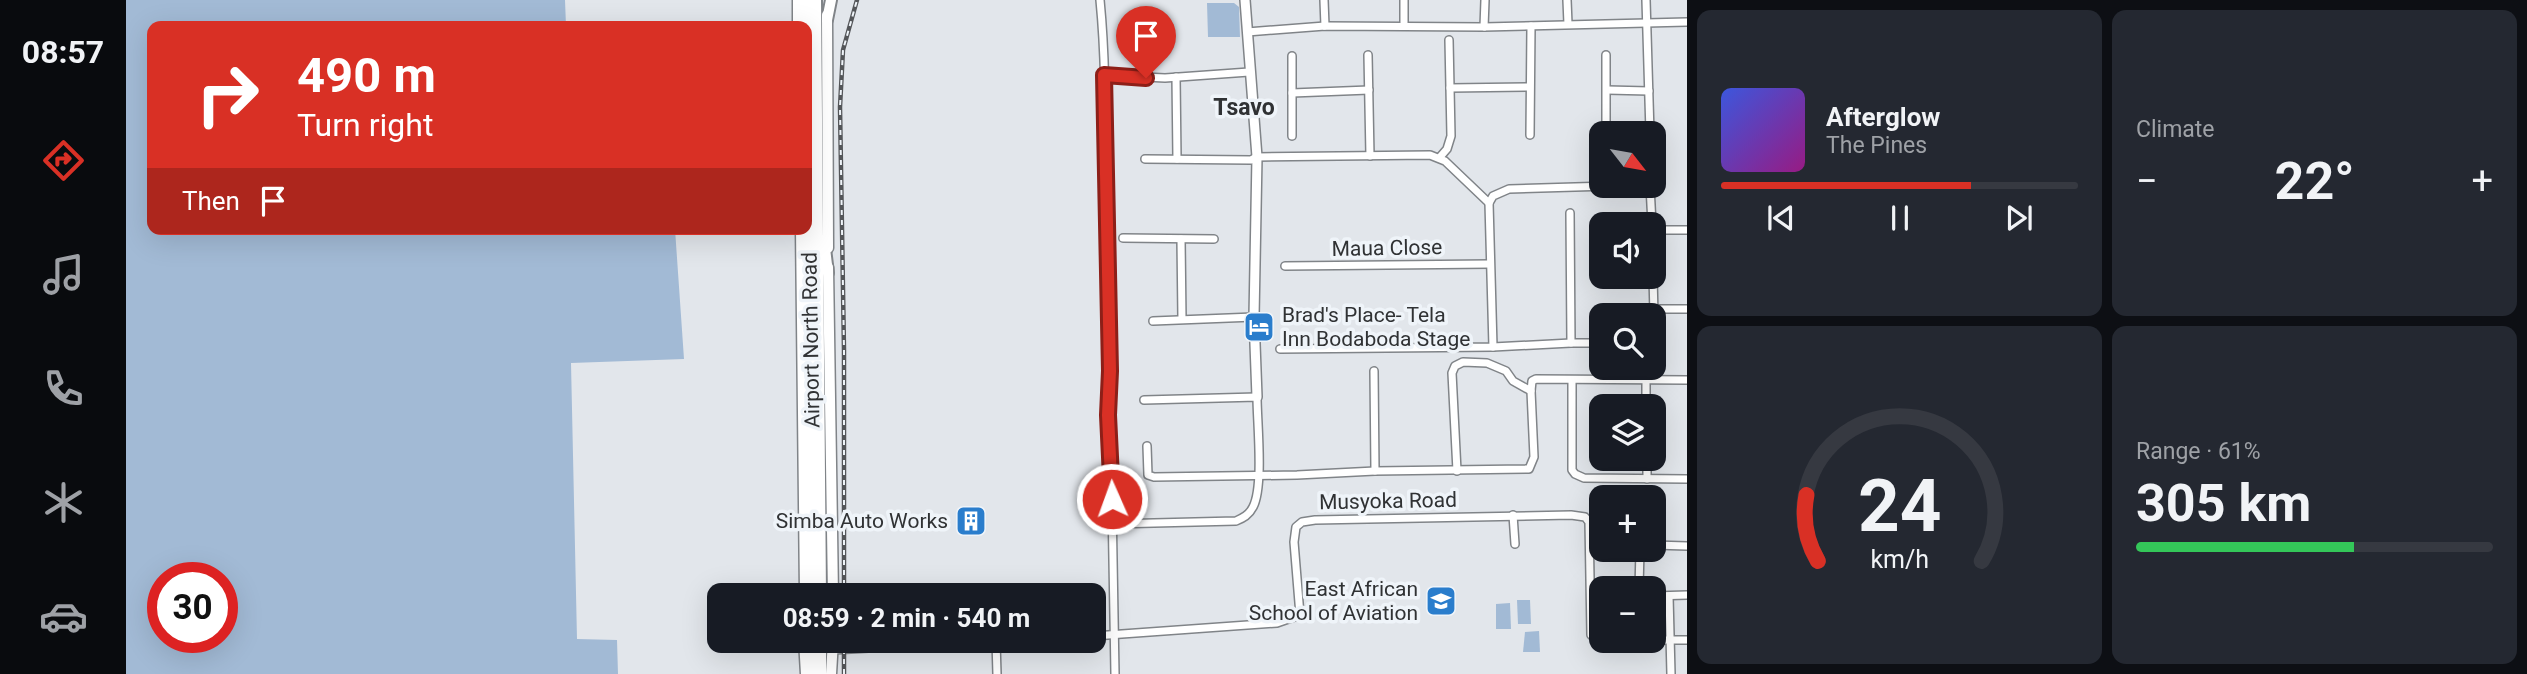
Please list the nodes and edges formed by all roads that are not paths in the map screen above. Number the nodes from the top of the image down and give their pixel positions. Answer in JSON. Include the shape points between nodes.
{"nodes":[{"id":1,"x":798,"y":0,"type":"edge"},
{"id":2,"x":807,"y":0,"type":"edge"},
{"id":3,"x":816,"y":0,"type":"edge"},
{"id":4,"x":829,"y":0,"type":"edge"},
{"id":5,"x":1102,"y":0,"type":"edge"},
{"id":6,"x":1245,"y":0,"type":"edge"},
{"id":7,"x":1324,"y":0,"type":"edge"},
{"id":8,"x":1404,"y":0,"type":"edge"},
{"id":9,"x":1485,"y":0,"type":"edge"},
{"id":10,"x":1567,"y":0,"type":"edge"},
{"id":11,"x":1646,"y":0,"type":"edge"},
{"id":12,"x":827,"y":20,"type":"joint"},
{"id":13,"x":798,"y":21,"type":"edge"},
{"id":14,"x":808,"y":21,"type":"edge"},
{"id":15,"x":1687,"y":22,"type":"edge"},
{"id":16,"x":1646,"y":23,"type":"junction"},
{"id":17,"x":1568,"y":24,"type":"junction"},
{"id":18,"x":1325,"y":26,"type":"junction"},
{"id":19,"x":1404,"y":26,"type":"junction"},
{"id":20,"x":1531,"y":26,"type":"junction"},
{"id":21,"x":1484,"y":27,"type":"junction"},
{"id":22,"x":1248,"y":32,"type":"junction"},
{"id":23,"x":1449,"y":40,"type":"dead end"},
{"id":24,"x":1368,"y":55,"type":"dead end"},
{"id":25,"x":1606,"y":55,"type":"dead end"},
{"id":26,"x":812,"y":56,"type":"edge"},
{"id":27,"x":1292,"y":56,"type":"dead end"},
{"id":28,"x":1249,"y":72,"type":"junction"},
{"id":29,"x":1104,"y":75,"type":"junction"},
{"id":30,"x":1176,"y":77,"type":"junction"},
{"id":31,"x":1529,"y":87,"type":"junction"},
{"id":32,"x":1450,"y":88,"type":"junction"},
{"id":33,"x":1369,"y":89,"type":"junction"},
{"id":34,"x":812,"y":90,"type":"edge"},
{"id":35,"x":1607,"y":90,"type":"junction"},
{"id":36,"x":1649,"y":91,"type":"junction"},
{"id":37,"x":1292,"y":93,"type":"junction"},
{"id":38,"x":1606,"y":121,"type":"edge"},
{"id":39,"x":1650,"y":121,"type":"edge"},
{"id":40,"x":1530,"y":135,"type":"dead end"},
{"id":41,"x":1292,"y":136,"type":"dead end"},
{"id":42,"x":1370,"y":156,"type":"junction"},
{"id":43,"x":1257,"y":158,"type":"junction"},
{"id":44,"x":1440,"y":158,"type":"junction"},
{"id":45,"x":1145,"y":159,"type":"dead end"},
{"id":46,"x":1177,"y":159,"type":"junction"},
{"id":47,"x":1589,"y":187,"type":"edge"},
{"id":48,"x":817,"y":188,"type":"junction"},
{"id":49,"x":1489,"y":203,"type":"junction"},
{"id":50,"x":1570,"y":213,"type":"dead end"},
{"id":51,"x":1666,"y":230,"type":"edge"},
{"id":52,"x":1687,"y":230,"type":"edge"},
{"id":53,"x":801,"y":235,"type":"edge"},
{"id":54,"x":812,"y":235,"type":"edge"},
{"id":55,"x":1123,"y":238,"type":"dead end"},
{"id":56,"x":1181,"y":239,"type":"junction"},
{"id":57,"x":1214,"y":239,"type":"dead end"},
{"id":58,"x":1490,"y":264,"type":"junction"},
{"id":59,"x":1284,"y":266,"type":"dead end"},
{"id":60,"x":828,"y":273,"type":"junction"},
{"id":61,"x":1687,"y":309,"type":"edge"},
{"id":62,"x":1666,"y":311,"type":"edge"},
{"id":63,"x":1254,"y":317,"type":"junction"},
{"id":64,"x":1182,"y":319,"type":"junction"},
{"id":65,"x":1153,"y":321,"type":"dead end"},
{"id":66,"x":1571,"y":343,"type":"junction"},
{"id":67,"x":1589,"y":343,"type":"edge"},
{"id":68,"x":1493,"y":347,"type":"junction"},
{"id":69,"x":1280,"y":349,"type":"dead end"},
{"id":70,"x":1374,"y":371,"type":"dead end"},
{"id":71,"x":1572,"y":380,"type":"junction"},
{"id":72,"x":1687,"y":380,"type":"edge"},
{"id":73,"x":1646,"y":381,"type":"junction"},
{"id":74,"x":1531,"y":391,"type":"junction"},
{"id":75,"x":1646,"y":394,"type":"edge"},
{"id":76,"x":1257,"y":397,"type":"junction"},
{"id":77,"x":1144,"y":400,"type":"dead end"},
{"id":78,"x":1147,"y":446,"type":"dead end"},
{"id":79,"x":1375,"y":471,"type":"junction"},
{"id":80,"x":1457,"y":471,"type":"junction"},
{"id":81,"x":1647,"y":471,"type":"edge"},
{"id":82,"x":1259,"y":475,"type":"junction"},
{"id":83,"x":1647,"y":479,"type":"junction"},
{"id":84,"x":1687,"y":479,"type":"edge"},
{"id":85,"x":1513,"y":515,"type":"junction"},
{"id":86,"x":1113,"y":524,"type":"junction"},
{"id":87,"x":1515,"y":544,"type":"dead end"},
{"id":88,"x":1666,"y":545,"type":"edge"},
{"id":89,"x":1687,"y":546,"type":"edge"},
{"id":90,"x":1590,"y":576,"type":"edge"},
{"id":91,"x":805,"y":583,"type":"edge"},
{"id":92,"x":813,"y":583,"type":"edge"},
{"id":93,"x":821,"y":583,"type":"edge"},
{"id":94,"x":833,"y":583,"type":"edge"},
{"id":95,"x":1687,"y":595,"type":"edge"},
{"id":96,"x":1669,"y":596,"type":"joint"},
{"id":97,"x":1106,"y":635,"type":"edge"},
{"id":98,"x":1115,"y":635,"type":"junction"},
{"id":99,"x":1666,"y":640,"type":"edge"},
{"id":100,"x":1671,"y":640,"type":"junction"},
{"id":101,"x":1687,"y":640,"type":"edge"},
{"id":102,"x":805,"y":653,"type":"edge"},
{"id":103,"x":813,"y":653,"type":"edge"},
{"id":104,"x":821,"y":653,"type":"edge"},
{"id":105,"x":832,"y":653,"type":"edge"},
{"id":106,"x":996,"y":653,"type":"edge"},
{"id":107,"x":806,"y":674,"type":"edge"},
{"id":108,"x":812,"y":674,"type":"edge"},
{"id":109,"x":821,"y":674,"type":"edge"},
{"id":110,"x":831,"y":674,"type":"edge"},
{"id":111,"x":996,"y":674,"type":"edge"},
{"id":112,"x":1115,"y":674,"type":"edge"},
{"id":113,"x":1671,"y":674,"type":"edge"}],
"edges":[{"from":1,"to":13,"type":"main road"},
{"from":2,"to":14,"type":"main road","name":"Airport North Road"},
{"from":3,"to":26,"type":"main road","name":"Airport North Road"},
{"from":4,"to":12,"type":"main road"},
{"from":5,"to":29,"type":"street"},
{"from":6,"to":22,"type":"street"},
{"from":7,"to":18,"type":"street"},
{"from":8,"to":19,"type":"street"},
{"from":9,"to":21,"type":"street"},
{"from":10,"to":17,"type":"street"},
{"from":11,"to":16,"type":"street"},
{"from":12,"to":60,"type":"main road","name":"Airport North Road"},
{"from":15,"to":16,"type":"street"},
{"from":16,"to":17,"type":"street"},
{"from":16,"to":36,"type":"street"},
{"from":17,"to":20,"type":"street"},
{"from":18,"to":19,"type":"street"},
{"from":18,"to":22,"type":"street"},
{"from":19,"to":21,"type":"street"},
{"from":20,"to":21,"type":"street"},
{"from":20,"to":31,"type":"street"},
{"from":22,"to":28,"type":"street"},
{"from":23,"to":32,"type":"street"},
{"from":24,"to":33,"type":"street"},
{"from":25,"to":35,"type":"street"},
{"from":27,"to":37,"type":"street"},
{"from":28,"to":30,"type":"street"},
{"from":28,"to":43,"type":"street"},
{"from":29,"to":30,"type":"street"},
{"from":29,"to":86,"type":"street"},
{"from":30,"to":46,"type":"street"},
{"from":31,"to":32,"type":"street"},
{"from":31,"to":40,"type":"street"},
{"from":32,"to":44,"type":"street","via":[[1451,136]]},
{"from":33,"to":37,"type":"street"},
{"from":33,"to":42,"type":"street"},
{"from":34,"to":48,"type":"main road","name":"Airport North Road"},
{"from":35,"to":36,"type":"street"},
{"from":35,"to":38,"type":"street"},
{"from":36,"to":39,"type":"street"},
{"from":37,"to":41,"type":"street"},
{"from":42,"to":43,"type":"street"},
{"from":42,"to":44,"type":"street"},
{"from":43,"to":46,"type":"street"},
{"from":43,"to":63,"type":"street"},
{"from":44,"to":49,"type":"street"},
{"from":45,"to":46,"type":"street"},
{"from":47,"to":49,"type":"street","via":[[1509,189]]},
{"from":48,"to":60,"type":"main road"},
{"from":48,"to":93,"type":"main road","name":"Airport North Road"},
{"from":49,"to":58,"type":"street"},
{"from":50,"to":66,"type":"street"},
{"from":51,"to":52,"type":"street"},
{"from":53,"to":91,"type":"main road","name":"Airport North Road"},
{"from":54,"to":92,"type":"main road","name":"Airport North Road"},
{"from":55,"to":56,"type":"street"},
{"from":56,"to":57,"type":"street"},
{"from":56,"to":64,"type":"street"},
{"from":58,"to":59,"type":"street","name":"Maua Close"},
{"from":58,"to":68,"type":"street"},
{"from":60,"to":94,"type":"main road","name":"Airport North Road"},
{"from":61,"to":62,"type":"street"},
{"from":63,"to":64,"type":"street"},
{"from":63,"to":76,"type":"street"},
{"from":64,"to":65,"type":"street"},
{"from":66,"to":67,"type":"street"},
{"from":66,"to":68,"type":"street"},
{"from":68,"to":69,"type":"street"},
{"from":70,"to":79,"type":"street"},
{"from":71,"to":73,"type":"street"},
{"from":71,"to":74,"type":"street","via":[[1536,379]]},
{"from":71,"to":83,"type":"street","via":[[1575,474]]},
{"from":72,"to":73,"type":"street"},
{"from":73,"to":75,"type":"street"},
{"from":74,"to":80,"type":"street","via":[[1532,466]]},
{"from":74,"to":80,"type":"street","via":[[1487,363],[1455,366]]},
{"from":76,"to":77,"type":"street"},
{"from":76,"to":82,"type":"street"},
{"from":78,"to":82,"type":"street","via":[[1150,477]]},
{"from":79,"to":80,"type":"street"},
{"from":79,"to":82,"type":"street"},
{"from":81,"to":83,"type":"street"},
{"from":82,"to":86,"type":"street","via":[[1252,508],[1236,521]]},
{"from":83,"to":84,"type":"street"},
{"from":85,"to":87,"type":"street"},
{"from":85,"to":90,"type":"street","name":"Musyoka Road","via":[[1585,517]]},
{"from":85,"to":98,"type":"street","name":"Musyoka Road","via":[[1302,522],[1294,542],[1300,615],[1277,623]]},
{"from":86,"to":98,"type":"street"},
{"from":88,"to":89,"type":"street"},
{"from":95,"to":96,"type":"street"},
{"from":96,"to":100,"type":"street"},
{"from":97,"to":98,"type":"street"},
{"from":98,"to":112,"type":"street"},
{"from":99,"to":100,"type":"street"},
{"from":100,"to":101,"type":"street"},
{"from":100,"to":113,"type":"street"},
{"from":102,"to":107,"type":"main road"},
{"from":103,"to":108,"type":"main road"},
{"from":104,"to":109,"type":"main road"},
{"from":105,"to":110,"type":"main road"},
{"from":106,"to":111,"type":"street"}]}
